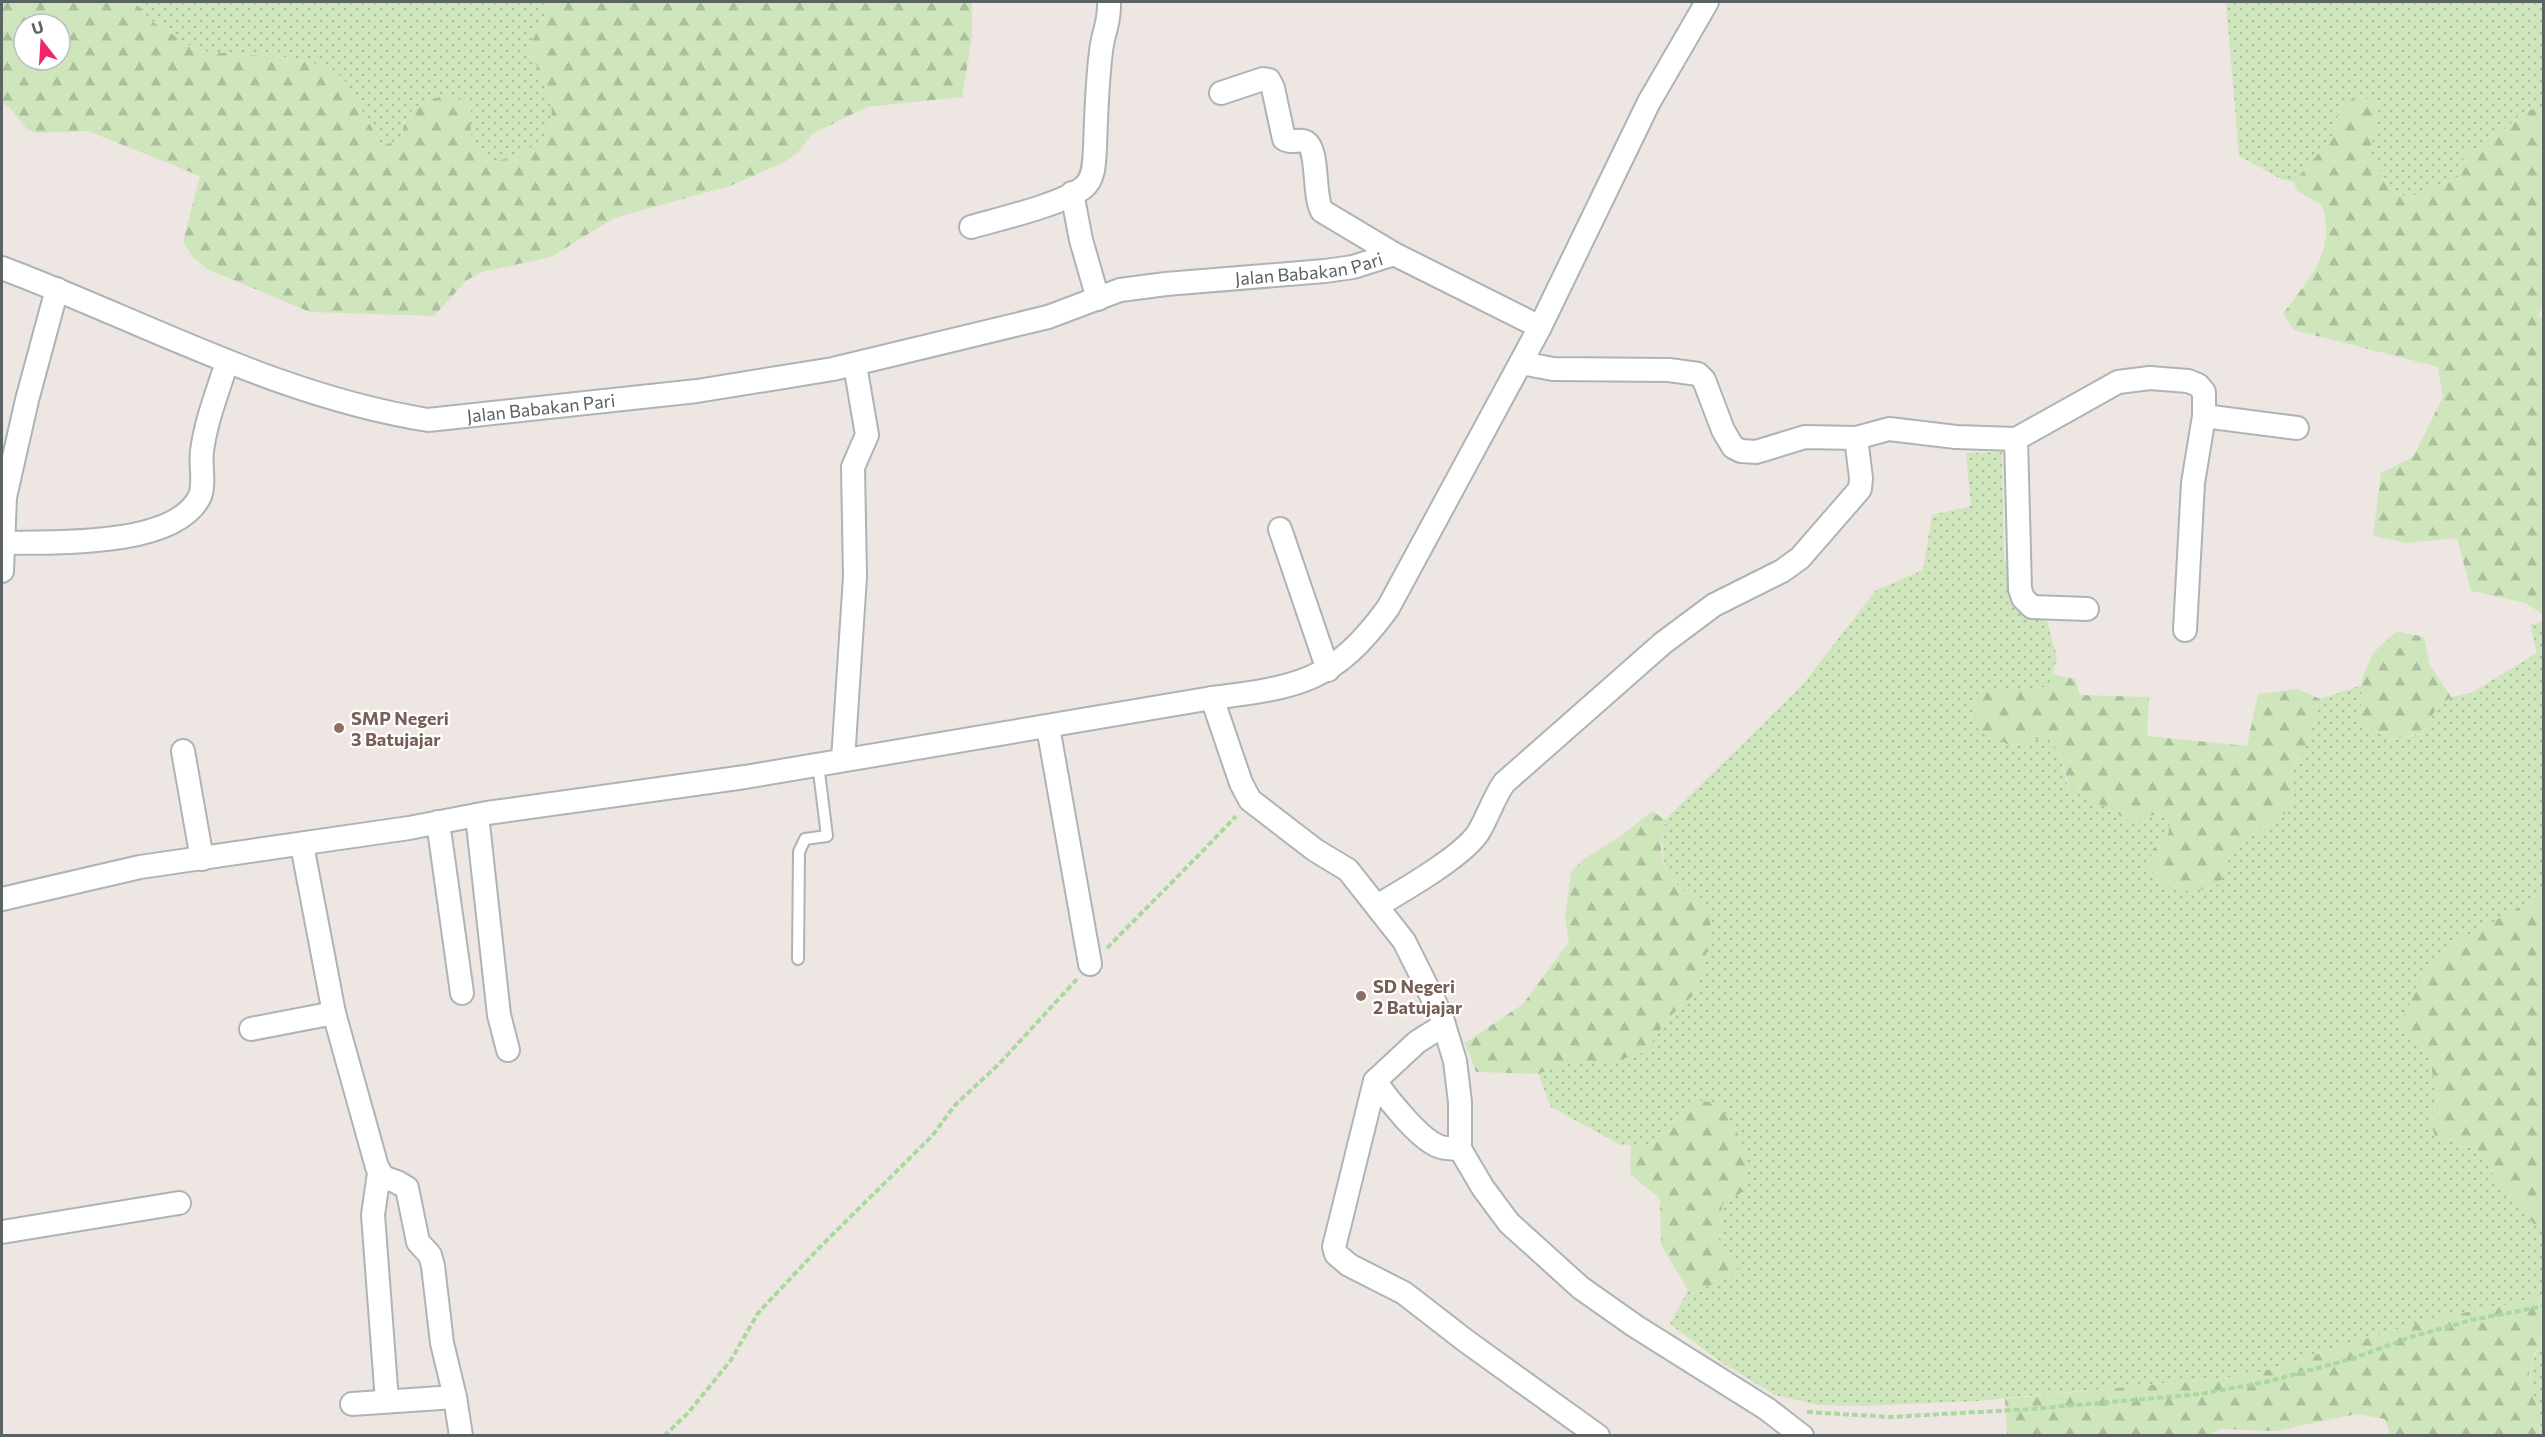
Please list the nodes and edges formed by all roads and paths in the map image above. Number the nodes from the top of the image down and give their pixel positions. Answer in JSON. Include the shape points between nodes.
{"nodes":[{"id":1,"x":1109,"y":2,"type":"edge"},
{"id":2,"x":1707,"y":2,"type":"edge"},
{"id":3,"x":1221,"y":93,"type":"dead end"},
{"id":4,"x":1072,"y":193,"type":"junction"},
{"id":5,"x":971,"y":227,"type":"dead end"},
{"id":6,"x":1394,"y":254,"type":"junction"},
{"id":7,"x":2,"y":268,"type":"edge"},
{"id":8,"x":57,"y":289,"type":"junction"},
{"id":9,"x":1098,"y":299,"type":"junction"},
{"id":10,"x":1540,"y":327,"type":"junction"},
{"id":11,"x":227,"y":362,"type":"junction"},
{"id":12,"x":1521,"y":363,"type":"junction"},
{"id":13,"x":855,"y":365,"type":"junction"},
{"id":14,"x":2204,"y":416,"type":"junction"},
{"id":15,"x":2297,"y":428,"type":"dead end"},
{"id":16,"x":1856,"y":438,"type":"junction"},
{"id":17,"x":2016,"y":439,"type":"junction"},
{"id":18,"x":1280,"y":529,"type":"dead end"},
{"id":19,"x":3,"y":543,"type":"edge"},
{"id":20,"x":2,"y":571,"type":"edge"},
{"id":21,"x":2087,"y":609,"type":"dead end"},
{"id":22,"x":2185,"y":630,"type":"dead end"},
{"id":23,"x":1328,"y":670,"type":"junction"},
{"id":24,"x":1212,"y":698,"type":"junction"},
{"id":25,"x":1048,"y":727,"type":"junction"},
{"id":26,"x":183,"y":751,"type":"dead end"},
{"id":27,"x":843,"y":760,"type":"junction"},
{"id":28,"x":818,"y":764,"type":"junction"},
{"id":29,"x":1250,"y":800,"type":"junction"},
{"id":30,"x":477,"y":815,"type":"junction"},
{"id":31,"x":438,"y":822,"type":"junction"},
{"id":32,"x":302,"y":845,"type":"junction"},
{"id":33,"x":202,"y":859,"type":"junction"},
{"id":34,"x":2,"y":898,"type":"edge"},
{"id":35,"x":1377,"y":906,"type":"junction"},
{"id":36,"x":798,"y":960,"type":"dead end"},
{"id":37,"x":1090,"y":964,"type":"junction"},
{"id":38,"x":462,"y":993,"type":"dead end"},
{"id":39,"x":334,"y":1012,"type":"junction"},
{"id":40,"x":1444,"y":1025,"type":"junction"},
{"id":41,"x":251,"y":1029,"type":"dead end"},
{"id":42,"x":508,"y":1050,"type":"dead end"},
{"id":43,"x":1375,"y":1081,"type":"junction"},
{"id":44,"x":1460,"y":1149,"type":"junction"},
{"id":45,"x":379,"y":1173,"type":"junction"},
{"id":46,"x":179,"y":1203,"type":"dead end"},
{"id":47,"x":2,"y":1232,"type":"edge"},
{"id":48,"x":2544,"y":1306,"type":"edge"},
{"id":49,"x":455,"y":1397,"type":"junction"},
{"id":50,"x":387,"y":1401,"type":"junction"},
{"id":51,"x":352,"y":1404,"type":"dead end"},
{"id":52,"x":1802,"y":1412,"type":"dead end"},
{"id":53,"x":461,"y":1436,"type":"edge"},
{"id":54,"x":664,"y":1436,"type":"edge"},
{"id":55,"x":1598,"y":1436,"type":"edge"},
{"id":56,"x":1802,"y":1436,"type":"edge"}],
"edges":[{"from":1,"to":4,"type":"street","via":[[1099,64],[1094,166],[1084,187]]},
{"from":2,"to":10,"type":"street","via":[[1649,102]]},
{"from":3,"to":6,"type":"street","via":[[1269,80],[1284,139],[1305,142],[1312,151],[1322,211]]},
{"from":4,"to":5,"type":"street"},
{"from":4,"to":9,"type":"street","via":[[1083,251]]},
{"from":6,"to":9,"type":"street","name":"Jalan Babakan Pari","via":[[1353,267],[1166,284],[1120,290]]},
{"from":6,"to":10,"type":"street","name":"Jalan Babakan Pari"},
{"from":7,"to":8,"type":"street","name":"Jalan Babakan Pari"},
{"from":8,"to":11,"type":"street","name":"Jalan Babakan Pari"},
{"from":8,"to":19,"type":"street","via":[[5,498]]},
{"from":9,"to":13,"type":"street","name":"Jalan Babakan Pari","via":[[1048,316]]},
{"from":10,"to":12,"type":"street"},
{"from":11,"to":13,"type":"street","name":"Jalan Babakan Pari","via":[[318,395],[428,420],[697,391]]},
{"from":11,"to":19,"type":"street","via":[[207,424],[201,452],[201,494],[192,510],[134,536]]},
{"from":12,"to":16,"type":"street","via":[[1552,369],[1670,370],[1698,374],[1704,380],[1723,430],[1733,447],[1741,451],[1756,452],[1805,437]]},
{"from":12,"to":23,"type":"street","via":[[1388,608],[1355,649]]},
{"from":13,"to":27,"type":"street","via":[[867,435],[853,467],[855,577]]},
{"from":14,"to":15,"type":"street"},
{"from":14,"to":17,"type":"street","via":[[2204,392],[2198,385],[2177,380],[2132,379],[2106,388]]},
{"from":14,"to":22,"type":"street","via":[[2193,483]]},
{"from":16,"to":17,"type":"street","via":[[1899,429],[1956,437]]},
{"from":16,"to":35,"type":"street","via":[[1860,489],[1800,558],[1714,605],[1663,643],[1504,783],[1478,833],[1467,844],[1423,878]]},
{"from":17,"to":21,"type":"street","via":[[2019,578],[2023,598],[2032,607]]},
{"from":18,"to":23,"type":"street"},
{"from":19,"to":20,"type":"street"},
{"from":23,"to":24,"type":"street","via":[[1307,681],[1268,691]]},
{"from":24,"to":25,"type":"street"},
{"from":24,"to":29,"type":"street","via":[[1240,783]]},
{"from":25,"to":27,"type":"street"},
{"from":25,"to":37,"type":"street"},
{"from":26,"to":33,"type":"street"},
{"from":27,"to":28,"type":"street"},
{"from":28,"to":30,"type":"street"},
{"from":28,"to":36,"type":"lane","via":[[826,836],[805,839],[798,852]]},
{"from":29,"to":35,"type":"street","via":[[1348,870]]},
{"from":29,"to":37,"type":"path"},
{"from":30,"to":31,"type":"street"},
{"from":30,"to":42,"type":"street","via":[[499,1015]]},
{"from":31,"to":32,"type":"street"},
{"from":31,"to":38,"type":"street"},
{"from":32,"to":33,"type":"street"},
{"from":32,"to":39,"type":"street"},
{"from":33,"to":34,"type":"street","via":[[140,867]]},
{"from":35,"to":40,"type":"street","via":[[1404,941]]},
{"from":37,"to":54,"type":"path","via":[[999,1064],[955,1105],[932,1137],[758,1313],[731,1360]]},
{"from":39,"to":41,"type":"street"},
{"from":39,"to":45,"type":"street"},
{"from":40,"to":43,"type":"street","via":[[1417,1042]]},
{"from":40,"to":44,"type":"street","via":[[1459,1082]]},
{"from":43,"to":44,"type":"street","via":[[1421,1134],[1439,1147]]},
{"from":43,"to":55,"type":"street","via":[[1334,1247],[1336,1254],[1349,1265],[1404,1293]]},
{"from":44,"to":56,"type":"street","via":[[1509,1223],[1581,1288]]},
{"from":45,"to":49,"type":"street","via":[[410,1194],[416,1238],[430,1255],[433,1266],[442,1343]]},
{"from":45,"to":50,"type":"street","via":[[373,1215]]},
{"from":46,"to":47,"type":"street"},
{"from":48,"to":52,"type":"path","via":[[2472,1320],[2266,1382],[2200,1394],[1891,1417]]},
{"from":49,"to":50,"type":"street"},
{"from":49,"to":53,"type":"street"},
{"from":50,"to":51,"type":"street"}]}
